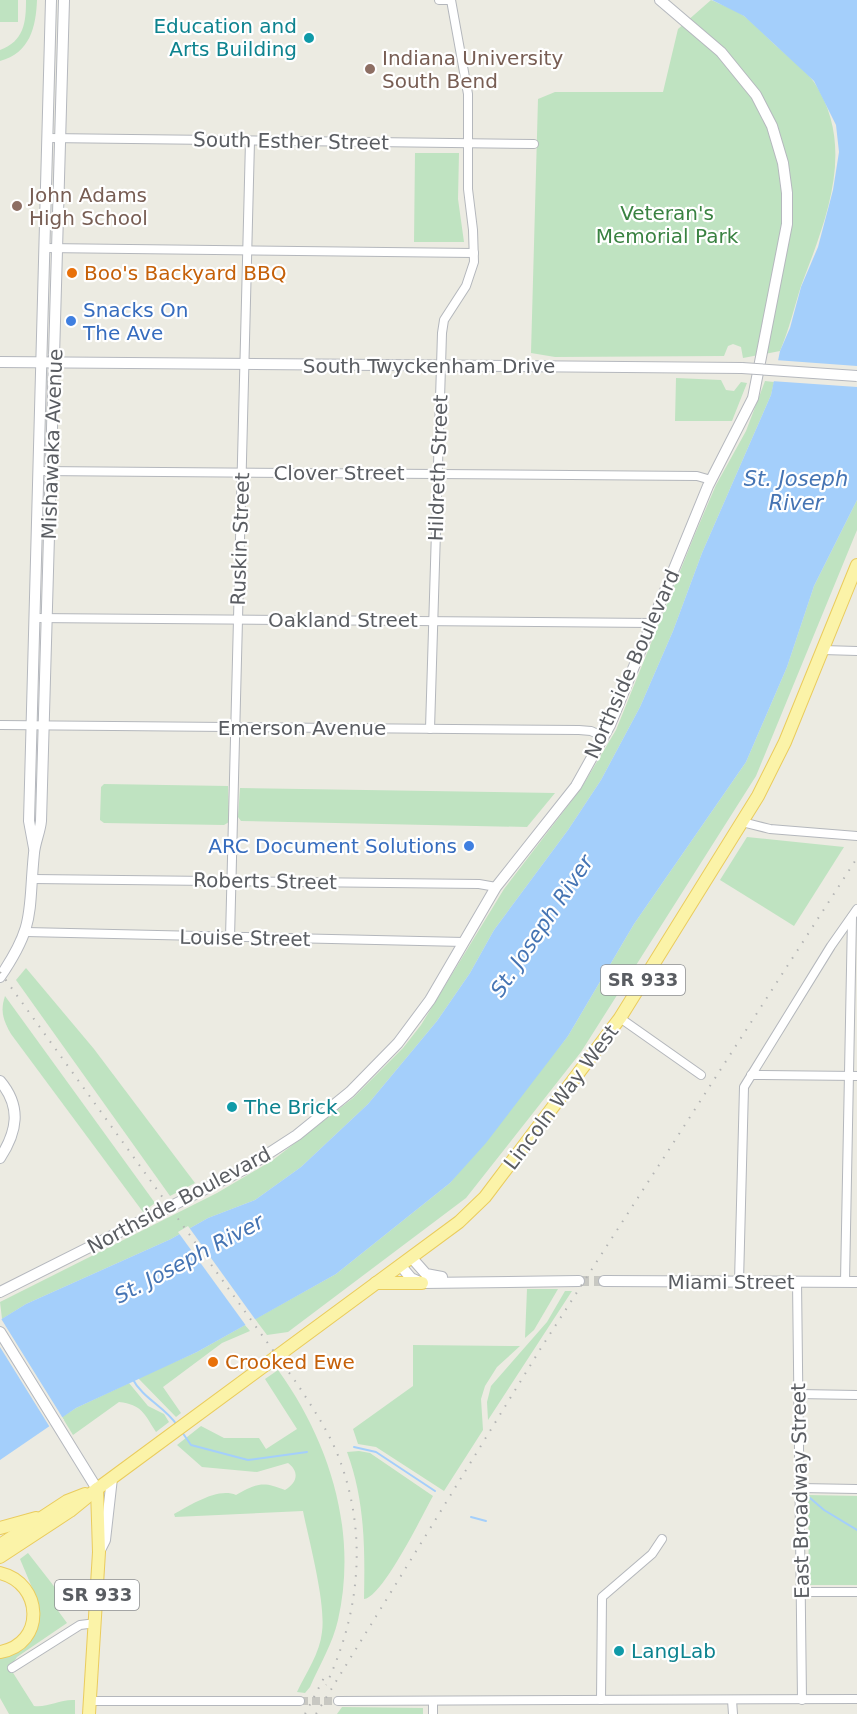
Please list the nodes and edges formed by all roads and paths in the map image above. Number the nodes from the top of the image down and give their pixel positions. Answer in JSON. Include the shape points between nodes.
{"nodes":[{"id":1,"x":51,"y":0,"type":"edge"},
{"id":2,"x":64,"y":0,"type":"edge"},
{"id":3,"x":439,"y":0,"type":"edge"},
{"id":4,"x":449,"y":0,"type":"edge"},
{"id":5,"x":660,"y":0,"type":"edge"},
{"id":6,"x":48,"y":138,"type":"junction"},
{"id":7,"x":60,"y":138,"type":"junction"},
{"id":8,"x":250,"y":141,"type":"junction"},
{"id":9,"x":470,"y":143,"type":"junction"},
{"id":10,"x":534,"y":144,"type":"dead end"},
{"id":11,"x":45,"y":248,"type":"junction"},
{"id":12,"x":57,"y":248,"type":"junction"},
{"id":13,"x":247,"y":250,"type":"junction"},
{"id":14,"x":474,"y":253,"type":"junction"},
{"id":15,"x":0,"y":363,"type":"edge"},
{"id":16,"x":41,"y":363,"type":"junction"},
{"id":17,"x":54,"y":363,"type":"junction"},
{"id":18,"x":244,"y":365,"type":"junction"},
{"id":19,"x":441,"y":366,"type":"junction"},
{"id":20,"x":857,"y":376,"type":"edge"},
{"id":21,"x":39,"y":471,"type":"junction"},
{"id":22,"x":51,"y":471,"type":"junction"},
{"id":23,"x":242,"y":473,"type":"junction"},
{"id":24,"x":439,"y":473,"type":"junction"},
{"id":25,"x":711,"y":480,"type":"junction"},
{"id":26,"x":857,"y":565,"type":"edge"},
{"id":27,"x":47,"y":617,"type":"junction"},
{"id":28,"x":34,"y":618,"type":"junction"},
{"id":29,"x":238,"y":620,"type":"junction"},
{"id":30,"x":434,"y":621,"type":"junction"},
{"id":31,"x":652,"y":623,"type":"junction"},
{"id":32,"x":823,"y":650,"type":"junction"},
{"id":33,"x":857,"y":651,"type":"edge"},
{"id":34,"x":0,"y":725,"type":"edge"},
{"id":35,"x":32,"y":726,"type":"junction"},
{"id":36,"x":44,"y":726,"type":"junction"},
{"id":37,"x":235,"y":727,"type":"junction"},
{"id":38,"x":430,"y":729,"type":"junction"},
{"id":39,"x":604,"y":737,"type":"junction"},
{"id":40,"x":742,"y":822,"type":"junction"},
{"id":41,"x":857,"y":836,"type":"edge"},
{"id":42,"x":34,"y":852,"type":"junction"},
{"id":43,"x":33,"y":879,"type":"junction"},
{"id":44,"x":232,"y":880,"type":"junction"},
{"id":45,"x":496,"y":887,"type":"junction"},
{"id":46,"x":855,"y":912,"type":"edge"},
{"id":47,"x":26,"y":932,"type":"junction"},
{"id":48,"x":230,"y":938,"type":"junction"},
{"id":49,"x":464,"y":942,"type":"junction"},
{"id":50,"x":0,"y":977,"type":"edge"},
{"id":51,"x":620,"y":1018,"type":"junction"},
{"id":52,"x":701,"y":1075,"type":"dead end"},
{"id":53,"x":751,"y":1075,"type":"junction"},
{"id":54,"x":853,"y":1076,"type":"edge"},
{"id":55,"x":0,"y":1081,"type":"edge"},
{"id":56,"x":0,"y":1158,"type":"edge"},
{"id":57,"x":411,"y":1257,"type":"junction"},
{"id":58,"x":400,"y":1265,"type":"junction"},
{"id":59,"x":466,"y":1281,"type":"junction"},
{"id":60,"x":579,"y":1281,"type":"tunnel mouth"},
{"id":61,"x":604,"y":1281,"type":"tunnel mouth"},
{"id":62,"x":797,"y":1281,"type":"junction"},
{"id":63,"x":738,"y":1282,"type":"junction"},
{"id":64,"x":845,"y":1282,"type":"junction"},
{"id":65,"x":857,"y":1282,"type":"edge"},
{"id":66,"x":376,"y":1283,"type":"junction"},
{"id":67,"x":422,"y":1283,"type":"junction"},
{"id":68,"x":0,"y":1292,"type":"edge"},
{"id":69,"x":0,"y":1332,"type":"edge"},
{"id":70,"x":798,"y":1394,"type":"junction"},
{"id":71,"x":857,"y":1395,"type":"edge"},
{"id":72,"x":112,"y":1478,"type":"junction"},
{"id":73,"x":97,"y":1488,"type":"junction"},
{"id":74,"x":800,"y":1488,"type":"junction"},
{"id":75,"x":857,"y":1489,"type":"edge"},
{"id":76,"x":44,"y":1516,"type":"junction"},
{"id":77,"x":0,"y":1528,"type":"edge"},
{"id":78,"x":662,"y":1539,"type":"dead end"},
{"id":79,"x":0,"y":1545,"type":"edge"},
{"id":80,"x":99,"y":1552,"type":"junction"},
{"id":81,"x":0,"y":1557,"type":"edge"},
{"id":82,"x":0,"y":1573,"type":"edge"},
{"id":83,"x":801,"y":1592,"type":"junction"},
{"id":84,"x":857,"y":1592,"type":"edge"},
{"id":85,"x":96,"y":1623,"type":"junction"},
{"id":86,"x":0,"y":1652,"type":"edge"},
{"id":87,"x":12,"y":1668,"type":"dead end"},
{"id":88,"x":857,"y":1699,"type":"edge"},
{"id":89,"x":601,"y":1700,"type":"junction"},
{"id":90,"x":732,"y":1700,"type":"junction"},
{"id":91,"x":802,"y":1700,"type":"junction"},
{"id":92,"x":300,"y":1701,"type":"tunnel mouth"},
{"id":93,"x":338,"y":1701,"type":"tunnel mouth"},
{"id":94,"x":434,"y":1701,"type":"junction"},
{"id":95,"x":89,"y":1708,"type":"edge"},
{"id":96,"x":434,"y":1714,"type":"edge"},
{"id":97,"x":733,"y":1714,"type":"edge"}],
"edges":[{"from":1,"to":6,"type":"street","name":"Mishawaka Avenue"},
{"from":2,"to":7,"type":"street","name":"Mishawaka Avenue"},
{"from":3,"to":4,"type":"street"},
{"from":4,"to":9,"type":"street","name":"Hildreth Street","via":[[468,88]]},
{"from":5,"to":25,"type":"street","name":"Northside Boulevard","via":[[721,52],[756,95],[777,141],[787,186],[784,252],[753,398]]},
{"from":6,"to":7,"type":"street","name":"South Esther Street"},
{"from":6,"to":11,"type":"street","name":"Mishawaka Avenue"},
{"from":7,"to":8,"type":"street","name":"South Esther Street"},
{"from":7,"to":12,"type":"street","name":"Mishawaka Avenue"},
{"from":8,"to":9,"type":"street","name":"South Esther Street"},
{"from":8,"to":13,"type":"street","name":"Ruskin Street"},
{"from":9,"to":10,"type":"street","name":"South Esther Street"},
{"from":9,"to":14,"type":"street","name":"Hildreth Street","via":[[468,189]]},
{"from":11,"to":12,"type":"street"},
{"from":11,"to":16,"type":"street","name":"Mishawaka Avenue"},
{"from":12,"to":13,"type":"street"},
{"from":12,"to":17,"type":"street","name":"Mishawaka Avenue"},
{"from":13,"to":14,"type":"street"},
{"from":13,"to":18,"type":"street","name":"Ruskin Street"},
{"from":14,"to":19,"type":"street","name":"Hildreth Street","via":[[466,286],[442,326]]},
{"from":15,"to":16,"type":"street","name":"South Twyckenham Drive"},
{"from":16,"to":17,"type":"street","name":"South Twyckenham Drive"},
{"from":16,"to":21,"type":"street","name":"Mishawaka Avenue"},
{"from":17,"to":18,"type":"street","name":"South Twyckenham Drive"},
{"from":17,"to":22,"type":"street","name":"Mishawaka Avenue"},
{"from":18,"to":19,"type":"street","name":"South Twyckenham Drive"},
{"from":18,"to":23,"type":"street","name":"Ruskin Street"},
{"from":19,"to":20,"type":"street","name":"South Twyckenham Drive","bridge":true,"via":[[742,368]]},
{"from":19,"to":24,"type":"street","name":"Hildreth Street"},
{"from":21,"to":22,"type":"street","name":"Clover Street"},
{"from":21,"to":28,"type":"street","name":"Mishawaka Avenue"},
{"from":22,"to":23,"type":"street","name":"Clover Street"},
{"from":22,"to":27,"type":"street","name":"Mishawaka Avenue"},
{"from":23,"to":24,"type":"street","name":"Clover Street"},
{"from":23,"to":29,"type":"street","name":"Ruskin Street"},
{"from":24,"to":25,"type":"street","name":"Clover Street","via":[[697,476]]},
{"from":24,"to":30,"type":"street","name":"Hildreth Street"},
{"from":25,"to":31,"type":"street","name":"Northside Boulevard"},
{"from":26,"to":32,"type":"main road","name":"Lincoln Way West","number":"SR 933"},
{"from":27,"to":28,"type":"street","name":"Oakland Street"},
{"from":27,"to":29,"type":"street","name":"Oakland Street"},
{"from":27,"to":36,"type":"street","name":"Mishawaka Avenue"},
{"from":28,"to":35,"type":"street","name":"Mishawaka Avenue"},
{"from":29,"to":30,"type":"street","name":"Oakland Street"},
{"from":29,"to":37,"type":"street","name":"Ruskin Street"},
{"from":30,"to":31,"type":"street","name":"Oakland Street"},
{"from":30,"to":38,"type":"street","name":"Hildreth Street"},
{"from":31,"to":39,"type":"street","name":"Northside Boulevard"},
{"from":32,"to":33,"type":"street"},
{"from":32,"to":40,"type":"main road","name":"Lincoln Way West","number":"SR 933","via":[[772,770]]},
{"from":34,"to":35,"type":"street","name":"Emerson Avenue"},
{"from":35,"to":36,"type":"street","name":"Emerson Avenue"},
{"from":35,"to":42,"type":"street","name":"Mishawaka Avenue","via":[[29,821]]},
{"from":36,"to":37,"type":"street","name":"Emerson Avenue"},
{"from":36,"to":42,"type":"street","name":"Mishawaka Avenue","via":[[41,821]]},
{"from":37,"to":38,"type":"street","name":"Emerson Avenue"},
{"from":37,"to":44,"type":"street","name":"Ruskin Street"},
{"from":38,"to":39,"type":"street","name":"Emerson Avenue","via":[[579,730]]},
{"from":39,"to":45,"type":"street","name":"Northside Boulevard","via":[[576,786]]},
{"from":40,"to":41,"type":"street","via":[[770,829]]},
{"from":40,"to":51,"type":"main road","name":"Lincoln Way West","number":"SR 933"},
{"from":42,"to":43,"type":"street","name":"Mishawaka Avenue"},
{"from":43,"to":44,"type":"street","name":"Roberts Street"},
{"from":43,"to":47,"type":"street","name":"Mishawaka Avenue"},
{"from":44,"to":45,"type":"street","name":"Roberts Street"},
{"from":44,"to":48,"type":"street","name":"Ruskin Street"},
{"from":45,"to":49,"type":"street","name":"Northside Boulevard"},
{"from":46,"to":53,"type":"street"},
{"from":46,"to":54,"type":"street"},
{"from":47,"to":48,"type":"street","name":"Louise Street"},
{"from":47,"to":50,"type":"street","name":"Mishawaka Avenue"},
{"from":48,"to":49,"type":"street","name":"Louise Street"},
{"from":49,"to":68,"type":"street","name":"Northside Boulevard","via":[[430,1000],[398,1043],[350,1092],[297,1135],[213,1186]]},
{"from":51,"to":52,"type":"street"},
{"from":51,"to":57,"type":"main road","name":"Lincoln Way West","number":"SR 933","via":[[485,1197]]},
{"from":53,"to":54,"type":"street"},
{"from":53,"to":63,"type":"street","via":[[744,1087],[743,1101]]},
{"from":54,"to":64,"type":"street"},
{"from":55,"to":56,"type":"street","via":[[13,1101],[16,1116],[11,1141]]},
{"from":57,"to":58,"type":"main road","name":"Lincoln Way West","number":"SR 933"},
{"from":57,"to":59,"type":"street","via":[[426,1274]]},
{"from":58,"to":66,"type":"main road","name":"Lincoln Way West","number":"SR 933"},
{"from":58,"to":67,"type":"street","via":[[411,1278]]},
{"from":59,"to":60,"type":"street"},
{"from":59,"to":67,"type":"street"},
{"from":61,"to":63,"type":"street","name":"Miami Street"},
{"from":62,"to":63,"type":"street","name":"Miami Street"},
{"from":62,"to":64,"type":"street","name":"Miami Street"},
{"from":62,"to":70,"type":"street","name":"East Broadway Street"},
{"from":64,"to":65,"type":"street","name":"Miami Street"},
{"from":66,"to":67,"type":"main road"},
{"from":66,"to":72,"type":"main road","name":"Lincoln Way West","number":"SR 933"},
{"from":69,"to":73,"type":"street"},
{"from":70,"to":71,"type":"street"},
{"from":70,"to":74,"type":"street","name":"East Broadway Street"},
{"from":72,"to":73,"type":"main road","name":"Lincoln Way West","number":"SR 933"},
{"from":72,"to":80,"type":"street","via":[[105,1540]]},
{"from":73,"to":76,"type":"main road","name":"Lincoln Way West","number":"SR 933"},
{"from":73,"to":80,"type":"main road","number":"SR 933"},
{"from":73,"to":81,"type":"main road","name":"Lincoln Way West","via":[[70,1511]]},
{"from":74,"to":75,"type":"street"},
{"from":74,"to":83,"type":"street","name":"East Broadway Street"},
{"from":76,"to":77,"type":"main road"},
{"from":76,"to":79,"type":"main road","name":"Lincoln Way West","number":"SR 933"},
{"from":78,"to":89,"type":"street","via":[[652,1554],[602,1597]]},
{"from":80,"to":85,"type":"main road","number":"SR 933"},
{"from":82,"to":86,"type":"main road","via":[[24,1586],[32,1598],[35,1615],[27,1637]]},
{"from":83,"to":84,"type":"street"},
{"from":83,"to":91,"type":"street","name":"East Broadway Street"},
{"from":85,"to":87,"type":"street","via":[[80,1625]]},
{"from":85,"to":95,"type":"main road","number":"SR 933"},
{"from":88,"to":91,"type":"street"},
{"from":89,"to":90,"type":"street"},
{"from":89,"to":94,"type":"street"},
{"from":90,"to":91,"type":"street"},
{"from":90,"to":97,"type":"street"},
{"from":92,"to":95,"type":"street"},
{"from":93,"to":94,"type":"street"},
{"from":94,"to":96,"type":"street"}]}
